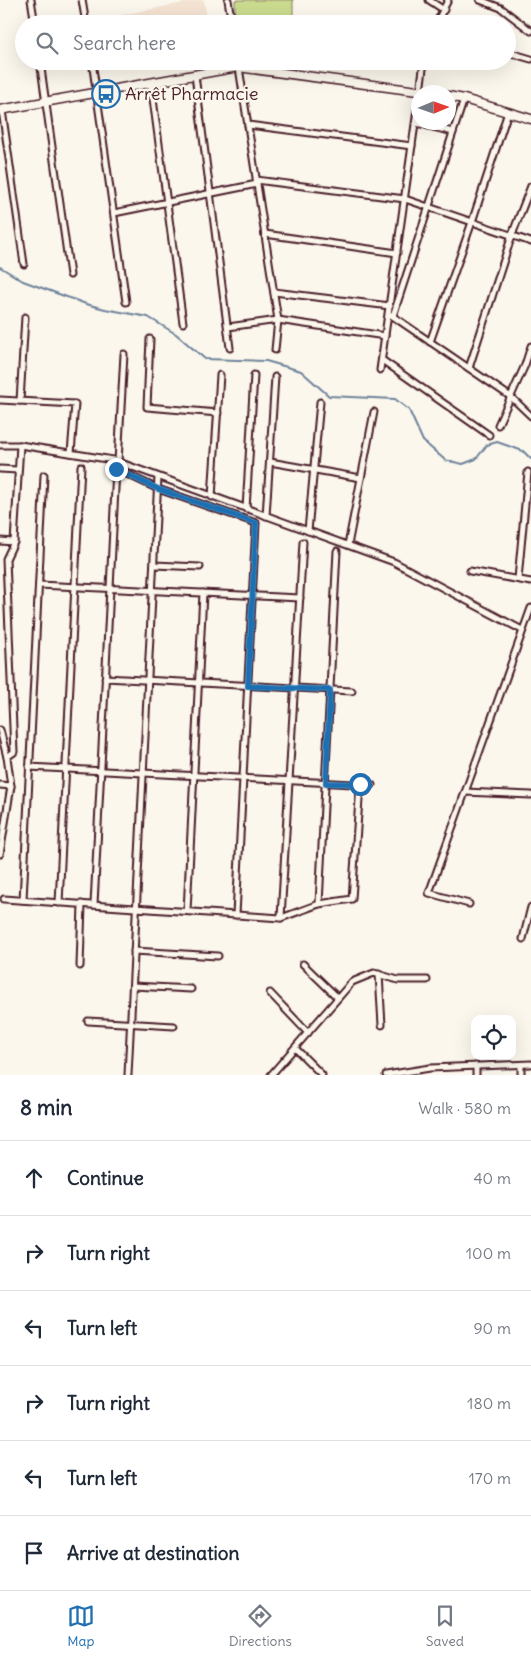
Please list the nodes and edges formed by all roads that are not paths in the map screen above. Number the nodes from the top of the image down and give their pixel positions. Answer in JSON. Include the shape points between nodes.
{"nodes":[{"id":1,"x":32,"y":0,"type":"edge"},
{"id":2,"x":82,"y":0,"type":"edge"},
{"id":3,"x":228,"y":0,"type":"edge"},
{"id":4,"x":429,"y":0,"type":"edge"},
{"id":5,"x":448,"y":0,"type":"edge"},
{"id":6,"x":480,"y":0,"type":"edge"},
{"id":7,"x":444,"y":10,"type":"junction"},
{"id":8,"x":34,"y":15,"type":"edge"},
{"id":9,"x":84,"y":15,"type":"edge"},
{"id":10,"x":230,"y":15,"type":"edge"},
{"id":11,"x":441,"y":15,"type":"edge"},
{"id":12,"x":510,"y":15,"type":"edge"},
{"id":13,"x":516,"y":20,"type":"edge"},
{"id":14,"x":531,"y":31,"type":"edge"},
{"id":15,"x":516,"y":55,"type":"edge"},
{"id":16,"x":531,"y":59,"type":"edge"},
{"id":17,"x":41,"y":70,"type":"edge"},
{"id":18,"x":94,"y":70,"type":"edge"},
{"id":19,"x":215,"y":70,"type":"edge"},
{"id":20,"x":239,"y":70,"type":"edge"},
{"id":21,"x":277,"y":70,"type":"edge"},
{"id":22,"x":423,"y":70,"type":"edge"},
{"id":23,"x":195,"y":75,"type":"junction"},
{"id":24,"x":151,"y":84,"type":"junction"},
{"id":25,"x":422,"y":85,"type":"edge"},
{"id":26,"x":411,"y":90,"type":"edge"},
{"id":27,"x":98,"y":93,"type":"junction"},
{"id":28,"x":456,"y":98,"type":"edge"},
{"id":29,"x":464,"y":99,"type":"junction"},
{"id":30,"x":45,"y":102,"type":"junction"},
{"id":31,"x":1,"y":110,"type":"edge"},
{"id":32,"x":508,"y":112,"type":"junction"},
{"id":33,"x":531,"y":119,"type":"edge"},
{"id":34,"x":248,"y":125,"type":"junction"},
{"id":35,"x":415,"y":130,"type":"edge"},
{"id":36,"x":445,"y":130,"type":"edge"},
{"id":37,"x":453,"y":132,"type":"junction"},
{"id":38,"x":412,"y":146,"type":"junction"},
{"id":39,"x":256,"y":182,"type":"junction"},
{"id":40,"x":531,"y":186,"type":"edge"},
{"id":41,"x":210,"y":193,"type":"junction"},
{"id":42,"x":405,"y":199,"type":"junction"},
{"id":43,"x":167,"y":202,"type":"junction"},
{"id":44,"x":428,"y":207,"type":"junction"},
{"id":45,"x":114,"y":213,"type":"junction"},
{"id":46,"x":472,"y":222,"type":"junction"},
{"id":47,"x":265,"y":234,"type":"junction"},
{"id":48,"x":512,"y":235,"type":"junction"},
{"id":49,"x":531,"y":242,"type":"edge"},
{"id":50,"x":397,"y":253,"type":"junction"},
{"id":51,"x":24,"y":264,"type":"dead end"},
{"id":52,"x":70,"y":274,"type":"dead end"},
{"id":53,"x":274,"y":292,"type":"junction"},
{"id":54,"x":126,"y":302,"type":"dead end"},
{"id":55,"x":390,"y":306,"type":"junction"},
{"id":56,"x":390,"y":315,"type":"junction"},
{"id":57,"x":25,"y":317,"type":"dead end"},
{"id":58,"x":278,"y":320,"type":"junction"},
{"id":59,"x":183,"y":323,"type":"dead end"},
{"id":60,"x":228,"y":327,"type":"junction"},
{"id":61,"x":386,"y":336,"type":"junction"},
{"id":62,"x":150,"y":339,"type":"dead end"},
{"id":63,"x":430,"y":342,"type":"junction"},
{"id":64,"x":531,"y":346,"type":"edge"},
{"id":65,"x":230,"y":348,"type":"dead end"},
{"id":66,"x":275,"y":350,"type":"dead end"},
{"id":67,"x":124,"y":354,"type":"dead end"},
{"id":68,"x":382,"y":360,"type":"junction"},
{"id":69,"x":528,"y":366,"type":"edge"},
{"id":70,"x":469,"y":368,"type":"junction"},
{"id":71,"x":380,"y":370,"type":"dead end"},
{"id":72,"x":220,"y":375,"type":"dead end"},
{"id":73,"x":254,"y":375,"type":"dead end"},
{"id":74,"x":275,"y":377,"type":"dead end"},
{"id":75,"x":511,"y":397,"type":"junction"},
{"id":76,"x":0,"y":400,"type":"edge"},
{"id":77,"x":20,"y":401,"type":"junction"},
{"id":78,"x":320,"y":402,"type":"dead end"},
{"id":79,"x":374,"y":412,"type":"dead end"},
{"id":80,"x":218,"y":413,"type":"junction"},
{"id":81,"x":531,"y":416,"type":"edge"},
{"id":82,"x":498,"y":426,"type":"dead end"},
{"id":83,"x":489,"y":435,"type":"dead end"},
{"id":84,"x":0,"y":445,"type":"edge"},
{"id":85,"x":20,"y":446,"type":"junction"},
{"id":86,"x":71,"y":454,"type":"junction"},
{"id":87,"x":118,"y":462,"type":"junction"},
{"id":88,"x":270,"y":462,"type":"junction"},
{"id":89,"x":81,"y":466,"type":"dead end"},
{"id":90,"x":0,"y":469,"type":"edge"},
{"id":91,"x":18,"y":470,"type":"junction"},
{"id":92,"x":314,"y":470,"type":"junction"},
{"id":93,"x":528,"y":472,"type":"dead end"},
{"id":94,"x":44,"y":475,"type":"dead end"},
{"id":95,"x":158,"y":477,"type":"junction"},
{"id":96,"x":361,"y":478,"type":"junction"},
{"id":97,"x":158,"y":489,"type":"junction"},
{"id":98,"x":212,"y":497,"type":"junction"},
{"id":99,"x":246,"y":509,"type":"junction"},
{"id":100,"x":266,"y":516,"type":"junction"},
{"id":101,"x":308,"y":531,"type":"junction"},
{"id":102,"x":0,"y":541,"type":"edge"},
{"id":103,"x":14,"y":542,"type":"junction"},
{"id":104,"x":303,"y":542,"type":"dead end"},
{"id":105,"x":348,"y":545,"type":"junction"},
{"id":106,"x":337,"y":551,"type":"dead end"},
{"id":107,"x":154,"y":565,"type":"junction"},
{"id":108,"x":200,"y":567,"type":"dead end"},
{"id":109,"x":470,"y":571,"type":"dead end"},
{"id":110,"x":518,"y":580,"type":"junction"},
{"id":111,"x":531,"y":582,"type":"edge"},
{"id":112,"x":0,"y":585,"type":"edge"},
{"id":113,"x":7,"y":585,"type":"junction"},
{"id":114,"x":39,"y":585,"type":"junction"},
{"id":115,"x":75,"y":587,"type":"junction"},
{"id":116,"x":110,"y":589,"type":"junction"},
{"id":117,"x":153,"y":591,"type":"junction"},
{"id":118,"x":203,"y":594,"type":"junction"},
{"id":119,"x":252,"y":596,"type":"junction"},
{"id":120,"x":300,"y":598,"type":"junction"},
{"id":121,"x":531,"y":608,"type":"edge"},
{"id":122,"x":522,"y":630,"type":"junction"},
{"id":123,"x":105,"y":678,"type":"junction"},
{"id":124,"x":148,"y":680,"type":"junction"},
{"id":125,"x":198,"y":683,"type":"junction"},
{"id":126,"x":248,"y":686,"type":"junction"},
{"id":127,"x":294,"y":688,"type":"junction"},
{"id":128,"x":330,"y":690,"type":"junction"},
{"id":129,"x":352,"y":691,"type":"dead end"},
{"id":130,"x":0,"y":730,"type":"edge"},
{"id":131,"x":6,"y":757,"type":"junction"},
{"id":132,"x":29,"y":768,"type":"junction"},
{"id":133,"x":66,"y":769,"type":"junction"},
{"id":134,"x":100,"y":771,"type":"junction"},
{"id":135,"x":144,"y":773,"type":"junction"},
{"id":136,"x":194,"y":776,"type":"junction"},
{"id":137,"x":243,"y":778,"type":"junction"},
{"id":138,"x":289,"y":781,"type":"junction"},
{"id":139,"x":326,"y":783,"type":"junction"},
{"id":140,"x":360,"y":784,"type":"junction"},
{"id":141,"x":0,"y":785,"type":"edge"},
{"id":142,"x":372,"y":785,"type":"dead end"},
{"id":143,"x":11,"y":786,"type":"junction"},
{"id":144,"x":465,"y":792,"type":"junction"},
{"id":145,"x":531,"y":795,"type":"edge"},
{"id":146,"x":0,"y":854,"type":"edge"},
{"id":147,"x":4,"y":899,"type":"dead end"},
{"id":148,"x":23,"y":900,"type":"junction"},
{"id":149,"x":59,"y":903,"type":"junction"},
{"id":150,"x":82,"y":904,"type":"junction"},
{"id":151,"x":319,"y":904,"type":"junction"},
{"id":152,"x":469,"y":904,"type":"dead end"},
{"id":153,"x":94,"y":905,"type":"junction"},
{"id":154,"x":531,"y":907,"type":"edge"},
{"id":155,"x":137,"y":908,"type":"junction"},
{"id":156,"x":187,"y":912,"type":"junction"},
{"id":157,"x":236,"y":915,"type":"junction"},
{"id":158,"x":281,"y":918,"type":"junction"},
{"id":159,"x":523,"y":939,"type":"dead end"},
{"id":160,"x":134,"y":951,"type":"junction"},
{"id":161,"x":218,"y":956,"type":"dead end"},
{"id":162,"x":303,"y":964,"type":"dead end"},
{"id":163,"x":80,"y":966,"type":"dead end"},
{"id":164,"x":378,"y":974,"type":"junction"},
{"id":165,"x":427,"y":980,"type":"dead end"},
{"id":166,"x":133,"y":986,"type":"junction"},
{"id":167,"x":191,"y":989,"type":"dead end"},
{"id":168,"x":270,"y":993,"type":"dead end"},
{"id":169,"x":338,"y":998,"type":"junction"},
{"id":170,"x":88,"y":1021,"type":"dead end"},
{"id":171,"x":131,"y":1023,"type":"junction"},
{"id":172,"x":382,"y":1025,"type":"dead end"},
{"id":173,"x":174,"y":1026,"type":"dead end"},
{"id":174,"x":308,"y":1032,"type":"junction"},
{"id":175,"x":294,"y":1048,"type":"junction"},
{"id":176,"x":531,"y":1064,"type":"edge"},
{"id":177,"x":521,"y":1065,"type":"junction"},
{"id":178,"x":476,"y":1066,"type":"junction"},
{"id":179,"x":430,"y":1068,"type":"junction"},
{"id":180,"x":128,"y":1075,"type":"edge"},
{"id":181,"x":271,"y":1075,"type":"edge"},
{"id":182,"x":322,"y":1075,"type":"edge"},
{"id":183,"x":387,"y":1075,"type":"edge"},
{"id":184,"x":430,"y":1075,"type":"edge"},
{"id":185,"x":476,"y":1075,"type":"edge"},
{"id":186,"x":521,"y":1075,"type":"edge"}],
"edges":[{"from":1,"to":8,"type":"street"},
{"from":2,"to":9,"type":"street"},
{"from":3,"to":10,"type":"street"},
{"from":4,"to":7,"type":"street"},
{"from":5,"to":7,"type":"street"},
{"from":6,"to":12,"type":"street"},
{"from":7,"to":11,"type":"street"},
{"from":13,"to":14,"type":"street"},
{"from":15,"to":16,"type":"street"},
{"from":17,"to":30,"type":"street"},
{"from":18,"to":27,"type":"street"},
{"from":19,"to":23,"type":"street"},
{"from":20,"to":34,"type":"street"},
{"from":21,"to":26,"type":"street"},
{"from":22,"to":25,"type":"street"},
{"from":23,"to":24,"type":"street"},
{"from":23,"to":41,"type":"street"},
{"from":24,"to":27,"type":"street"},
{"from":24,"to":43,"type":"street"},
{"from":27,"to":30,"type":"street"},
{"from":27,"to":45,"type":"street"},
{"from":28,"to":29,"type":"street"},
{"from":29,"to":32,"type":"street"},
{"from":29,"to":37,"type":"street"},
{"from":30,"to":31,"type":"street"},
{"from":30,"to":52,"type":"street"},
{"from":31,"to":51,"type":"street"},
{"from":32,"to":33,"type":"street"},
{"from":32,"to":46,"type":"street"},
{"from":34,"to":38,"type":"street"},
{"from":34,"to":39,"type":"street"},
{"from":35,"to":38,"type":"street"},
{"from":36,"to":37,"type":"street"},
{"from":37,"to":44,"type":"street"},
{"from":38,"to":42,"type":"street"},
{"from":39,"to":41,"type":"street"},
{"from":39,"to":42,"type":"street"},
{"from":39,"to":47,"type":"street"},
{"from":40,"to":48,"type":"street"},
{"from":41,"to":43,"type":"street"},
{"from":41,"to":60,"type":"street"},
{"from":42,"to":44,"type":"street"},
{"from":42,"to":50,"type":"street"},
{"from":43,"to":45,"type":"street"},
{"from":43,"to":59,"type":"street"},
{"from":44,"to":46,"type":"street"},
{"from":44,"to":56,"type":"street"},
{"from":45,"to":54,"type":"street"},
{"from":46,"to":48,"type":"street"},
{"from":46,"to":63,"type":"street"},
{"from":47,"to":50,"type":"street"},
{"from":47,"to":53,"type":"street"},
{"from":48,"to":49,"type":"street"},
{"from":48,"to":70,"type":"street"},
{"from":50,"to":55,"type":"street"},
{"from":53,"to":55,"type":"street"},
{"from":53,"to":58,"type":"street"},
{"from":55,"to":56,"type":"street"},
{"from":56,"to":61,"type":"street"},
{"from":56,"to":63,"type":"street"},
{"from":57,"to":77,"type":"street"},
{"from":58,"to":60,"type":"street"},
{"from":58,"to":61,"type":"street"},
{"from":58,"to":66,"type":"street"},
{"from":60,"to":65,"type":"street"},
{"from":61,"to":68,"type":"street"},
{"from":62,"to":80,"type":"street","via":[[147,407]]},
{"from":63,"to":70,"type":"street"},
{"from":64,"to":69,"type":"street"},
{"from":67,"to":87,"type":"street"},
{"from":68,"to":71,"type":"street"},
{"from":68,"to":83,"type":"street"},
{"from":69,"to":75,"type":"street"},
{"from":70,"to":75,"type":"street"},
{"from":72,"to":80,"type":"street"},
{"from":73,"to":99,"type":"street"},
{"from":74,"to":88,"type":"street"},
{"from":75,"to":81,"type":"street"},
{"from":75,"to":82,"type":"street"},
{"from":76,"to":77,"type":"street"},
{"from":77,"to":86,"type":"street","via":[[75,404]]},
{"from":78,"to":92,"type":"street"},
{"from":79,"to":96,"type":"street"},
{"from":80,"to":98,"type":"street"},
{"from":84,"to":85,"type":"street"},
{"from":85,"to":86,"type":"street"},
{"from":85,"to":91,"type":"street"},
{"from":86,"to":87,"type":"street"},
{"from":87,"to":95,"type":"street"},
{"from":88,"to":92,"type":"street"},
{"from":88,"to":100,"type":"street"},
{"from":89,"to":115,"type":"street"},
{"from":90,"to":91,"type":"street"},
{"from":91,"to":103,"type":"street"},
{"from":92,"to":96,"type":"street"},
{"from":92,"to":101,"type":"street"},
{"from":93,"to":110,"type":"street"},
{"from":94,"to":114,"type":"street"},
{"from":95,"to":97,"type":"street"},
{"from":95,"to":98,"type":"street"},
{"from":96,"to":105,"type":"street"},
{"from":97,"to":107,"type":"street"},
{"from":97,"to":116,"type":"street","via":[[116,469]]},
{"from":97,"to":119,"type":"street","via":[[256,523]]},
{"from":98,"to":99,"type":"street"},
{"from":99,"to":100,"type":"street"},
{"from":100,"to":101,"type":"street"},
{"from":101,"to":105,"type":"street"},
{"from":102,"to":103,"type":"street"},
{"from":103,"to":113,"type":"street","via":[[6,559]]},
{"from":104,"to":120,"type":"street"},
{"from":105,"to":122,"type":"street","via":[[394,562]]},
{"from":106,"to":128,"type":"street"},
{"from":107,"to":108,"type":"street"},
{"from":107,"to":117,"type":"street"},
{"from":109,"to":110,"type":"street"},
{"from":110,"to":111,"type":"street"},
{"from":112,"to":113,"type":"street"},
{"from":113,"to":131,"type":"street","via":[[14,752]]},
{"from":114,"to":115,"type":"street"},
{"from":114,"to":132,"type":"street"},
{"from":115,"to":116,"type":"street"},
{"from":115,"to":133,"type":"street"},
{"from":116,"to":117,"type":"street"},
{"from":116,"to":123,"type":"street"},
{"from":117,"to":118,"type":"street"},
{"from":117,"to":124,"type":"street"},
{"from":118,"to":119,"type":"street"},
{"from":118,"to":125,"type":"street"},
{"from":119,"to":120,"type":"street"},
{"from":119,"to":126,"type":"street"},
{"from":120,"to":127,"type":"street"},
{"from":121,"to":122,"type":"street"},
{"from":122,"to":144,"type":"street"},
{"from":123,"to":124,"type":"street"},
{"from":123,"to":134,"type":"street"},
{"from":124,"to":125,"type":"street"},
{"from":124,"to":135,"type":"street"},
{"from":125,"to":126,"type":"street"},
{"from":125,"to":136,"type":"street"},
{"from":126,"to":127,"type":"street"},
{"from":126,"to":137,"type":"street"},
{"from":127,"to":128,"type":"street"},
{"from":127,"to":138,"type":"street"},
{"from":128,"to":129,"type":"street"},
{"from":128,"to":139,"type":"street"},
{"from":130,"to":131,"type":"street"},
{"from":131,"to":143,"type":"street"},
{"from":132,"to":133,"type":"street"},
{"from":132,"to":148,"type":"street"},
{"from":133,"to":134,"type":"street"},
{"from":133,"to":149,"type":"street"},
{"from":134,"to":135,"type":"street"},
{"from":134,"to":153,"type":"street"},
{"from":135,"to":136,"type":"street"},
{"from":135,"to":155,"type":"street"},
{"from":136,"to":137,"type":"street"},
{"from":136,"to":156,"type":"street"},
{"from":137,"to":138,"type":"street"},
{"from":137,"to":157,"type":"street"},
{"from":138,"to":139,"type":"street"},
{"from":138,"to":158,"type":"street"},
{"from":139,"to":140,"type":"street"},
{"from":139,"to":151,"type":"street"},
{"from":140,"to":142,"type":"street"},
{"from":140,"to":151,"type":"street","via":[[352,899]]},
{"from":141,"to":143,"type":"street"},
{"from":143,"to":146,"type":"street"},
{"from":144,"to":145,"type":"street"},
{"from":144,"to":152,"type":"street","via":[[429,894]]},
{"from":147,"to":148,"type":"street"},
{"from":148,"to":149,"type":"street"},
{"from":149,"to":150,"type":"street"},
{"from":150,"to":153,"type":"street"},
{"from":150,"to":163,"type":"street"},
{"from":151,"to":158,"type":"street"},
{"from":153,"to":155,"type":"street"},
{"from":154,"to":159,"type":"street"},
{"from":155,"to":156,"type":"street"},
{"from":155,"to":160,"type":"street"},
{"from":156,"to":157,"type":"street"},
{"from":157,"to":158,"type":"street"},
{"from":160,"to":161,"type":"street"},
{"from":160,"to":166,"type":"street"},
{"from":162,"to":169,"type":"street"},
{"from":164,"to":165,"type":"street","via":[[398,980]]},
{"from":164,"to":169,"type":"street","via":[[352,982]]},
{"from":164,"to":172,"type":"street"},
{"from":166,"to":167,"type":"street"},
{"from":166,"to":171,"type":"street"},
{"from":168,"to":174,"type":"street"},
{"from":169,"to":174,"type":"street"},
{"from":170,"to":171,"type":"street"},
{"from":171,"to":173,"type":"street"},
{"from":171,"to":180,"type":"street"},
{"from":174,"to":175,"type":"street"},
{"from":175,"to":181,"type":"street"},
{"from":175,"to":182,"type":"street"},
{"from":176,"to":177,"type":"street"},
{"from":177,"to":178,"type":"street"},
{"from":177,"to":186,"type":"street"},
{"from":178,"to":179,"type":"street"},
{"from":178,"to":185,"type":"street"},
{"from":179,"to":183,"type":"street"},
{"from":179,"to":184,"type":"street"}]}
